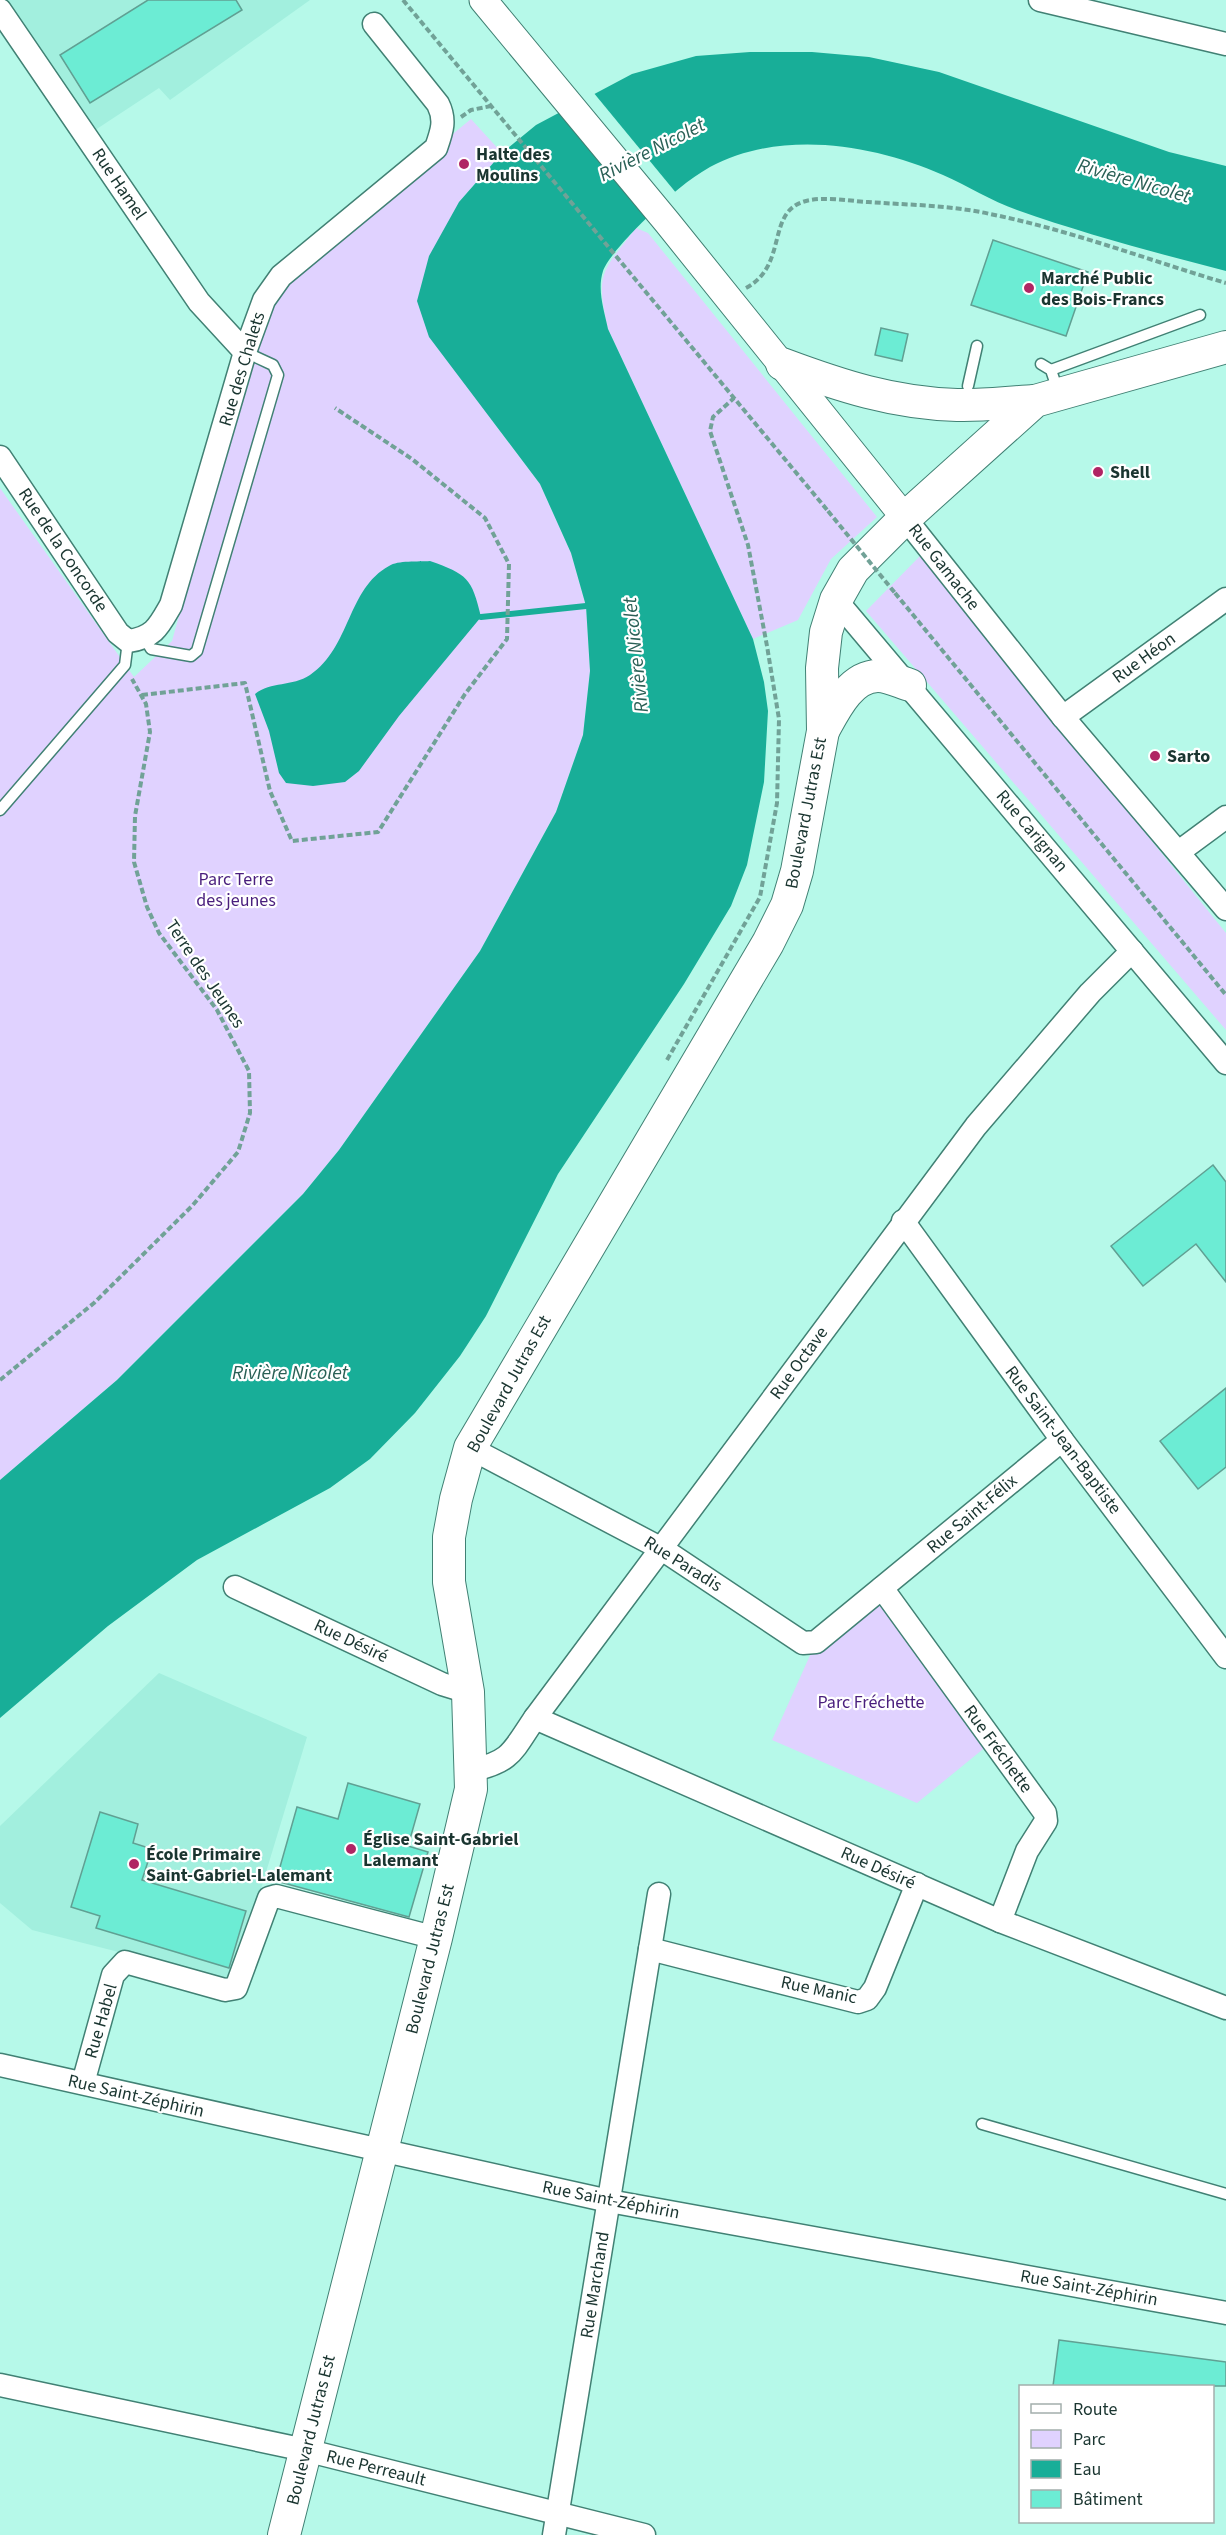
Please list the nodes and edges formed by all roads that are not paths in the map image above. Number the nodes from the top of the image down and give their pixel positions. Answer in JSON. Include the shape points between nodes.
{"nodes":[{"id":1,"x":483,"y":0,"type":"edge"},
{"id":2,"x":1040,"y":0,"type":"edge"},
{"id":3,"x":0,"y":10,"type":"edge"},
{"id":4,"x":374,"y":24,"type":"dead end"},
{"id":5,"x":1226,"y":44,"type":"edge"},
{"id":6,"x":1200,"y":315,"type":"dead end"},
{"id":7,"x":977,"y":346,"type":"dead end"},
{"id":8,"x":1226,"y":347,"type":"edge"},
{"id":9,"x":245,"y":352,"type":"junction"},
{"id":10,"x":782,"y":364,"type":"junction"},
{"id":11,"x":1046,"y":382,"type":"junction"},
{"id":12,"x":968,"y":386,"type":"dead end"},
{"id":13,"x":0,"y":457,"type":"edge"},
{"id":14,"x":904,"y":518,"type":"junction"},
{"id":15,"x":1226,"y":599,"type":"edge"},
{"id":16,"x":836,"y":600,"type":"junction"},
{"id":17,"x":136,"y":640,"type":"junction"},
{"id":18,"x":910,"y":685,"type":"junction"},
{"id":19,"x":1063,"y":717,"type":"junction"},
{"id":20,"x":823,"y":731,"type":"junction"},
{"id":21,"x":0,"y":810,"type":"edge"},
{"id":22,"x":1226,"y":817,"type":"edge"},
{"id":23,"x":1180,"y":851,"type":"junction"},
{"id":24,"x":1226,"y":909,"type":"edge"},
{"id":25,"x":1132,"y":951,"type":"junction"},
{"id":26,"x":1226,"y":1063,"type":"edge"},
{"id":27,"x":903,"y":1221,"type":"junction"},
{"id":28,"x":1062,"y":1440,"type":"junction"},
{"id":29,"x":470,"y":1448,"type":"junction"},
{"id":30,"x":662,"y":1549,"type":"junction"},
{"id":31,"x":235,"y":1587,"type":"dead end"},
{"id":32,"x":882,"y":1588,"type":"junction"},
{"id":33,"x":1226,"y":1657,"type":"edge"},
{"id":34,"x":468,"y":1692,"type":"junction"},
{"id":35,"x":535,"y":1718,"type":"junction"},
{"id":36,"x":472,"y":1770,"type":"junction"},
{"id":37,"x":916,"y":1884,"type":"junction"},
{"id":38,"x":659,"y":1894,"type":"dead end"},
{"id":39,"x":1000,"y":1921,"type":"junction"},
{"id":40,"x":436,"y":1938,"type":"junction"},
{"id":41,"x":650,"y":1949,"type":"junction"},
{"id":42,"x":1226,"y":2008,"type":"edge"},
{"id":43,"x":0,"y":2065,"type":"edge"},
{"id":44,"x":83,"y":2084,"type":"junction"},
{"id":45,"x":982,"y":2124,"type":"dead end"},
{"id":46,"x":381,"y":2151,"type":"junction"},
{"id":47,"x":1226,"y":2194,"type":"edge"},
{"id":48,"x":609,"y":2201,"type":"junction"},
{"id":49,"x":1226,"y":2313,"type":"edge"},
{"id":50,"x":0,"y":2385,"type":"edge"},
{"id":51,"x":305,"y":2450,"type":"junction"},
{"id":52,"x":556,"y":2525,"type":"edge"},
{"id":53,"x":284,"y":2535,"type":"edge"},
{"id":54,"x":644,"y":2535,"type":"edge"}],
"edges":[{"from":1,"to":10,"type":"street","name":"Rue Gamache"},
{"from":2,"to":5,"type":"street"},
{"from":3,"to":9,"type":"street","name":"Rue Hamel","via":[[199,302]]},
{"from":4,"to":9,"type":"street","name":"Rue des Chalets","via":[[438,104],[443,130],[436,148],[281,276],[264,300]]},
{"from":6,"to":11,"type":"lane"},
{"from":7,"to":12,"type":"lane"},
{"from":8,"to":11,"type":"main road"},
{"from":9,"to":17,"type":"street","name":"Rue des Chalets","via":[[171,605],[160,625]]},
{"from":9,"to":17,"type":"lane","via":[[273,365],[278,375],[197,651],[191,656],[151,649]]},
{"from":10,"to":11,"type":"main road","via":[[851,390],[959,406]]},
{"from":10,"to":14,"type":"street","name":"Rue Gamache"},
{"from":11,"to":14,"type":"main road","name":"Boulevard Jutras Est"},
{"from":13,"to":17,"type":"street","name":"Rue de la Concorde","via":[[118,633]]},
{"from":14,"to":16,"type":"main road","name":"Boulevard Jutras Est","via":[[853,570]]},
{"from":14,"to":19,"type":"street","name":"Rue Gamache"},
{"from":15,"to":19,"type":"street","name":"Rue Héon"},
{"from":16,"to":18,"type":"street","name":"Rue Carignan"},
{"from":16,"to":20,"type":"main road","name":"Boulevard Jutras Est","via":[[826,632],[822,668]]},
{"from":17,"to":21,"type":"lane","via":[[125,665]]},
{"from":18,"to":20,"type":"main road","via":[[877,676],[854,685]]},
{"from":18,"to":25,"type":"street","name":"Rue Carignan"},
{"from":19,"to":23,"type":"street","name":"Rue Gamache"},
{"from":20,"to":29,"type":"main road","name":"Boulevard Jutras Est","via":[[787,905]]},
{"from":22,"to":23,"type":"street"},
{"from":23,"to":24,"type":"street","name":"Rue Gamache"},
{"from":25,"to":26,"type":"street","name":"Rue Carignan"},
{"from":25,"to":27,"type":"street","name":"Rue Octave","via":[[1030,1061]]},
{"from":27,"to":28,"type":"street","name":"Rue Saint-Jean-Baptiste"},
{"from":27,"to":30,"type":"street","name":"Rue Octave"},
{"from":28,"to":32,"type":"street","name":"Rue Saint-Félix"},
{"from":28,"to":33,"type":"street","name":"Rue Saint-Jean-Baptiste"},
{"from":29,"to":30,"type":"street","name":"Rue Paradis"},
{"from":29,"to":34,"type":"main road","name":"Boulevard Jutras Est","via":[[456,1499],[449,1548],[449,1581]]},
{"from":30,"to":32,"type":"street","name":"Rue Paradis","via":[[804,1643],[816,1642]]},
{"from":30,"to":35,"type":"street","name":"Rue Octave"},
{"from":31,"to":34,"type":"street","name":"Rue Désiré","via":[[442,1684]]},
{"from":32,"to":39,"type":"street","name":"Rue Fréchette","via":[[1045,1813],[1046,1821],[1027,1851]]},
{"from":34,"to":36,"type":"main road","name":"Boulevard Jutras Est"},
{"from":35,"to":36,"type":"street","name":"Rue Octave","via":[[509,1756],[497,1765]]},
{"from":35,"to":37,"type":"street","name":"Rue Désiré"},
{"from":36,"to":40,"type":"main road","name":"Boulevard Jutras Est","via":[[471,1790]]},
{"from":37,"to":39,"type":"street","name":"Rue Désiré"},
{"from":37,"to":41,"type":"street","name":"Rue Manic","via":[[867,2000],[858,2002]]},
{"from":38,"to":41,"type":"street","name":"Rue Marchand"},
{"from":39,"to":42,"type":"street","name":"Rue Désiré"},
{"from":40,"to":44,"type":"street","name":"Rue Habel","via":[[276,1896],[265,1903],[236,1988],[225,1990],[125,1962],[113,1975]]},
{"from":40,"to":46,"type":"main road","name":"Boulevard Jutras Est"},
{"from":41,"to":48,"type":"street","name":"Rue Marchand"},
{"from":43,"to":44,"type":"street","name":"Rue Saint-Zéphirin"},
{"from":44,"to":46,"type":"street","name":"Rue Saint-Zéphirin"},
{"from":45,"to":47,"type":"lane"},
{"from":46,"to":48,"type":"street","name":"Rue Saint-Zéphirin"},
{"from":46,"to":51,"type":"main road","name":"Boulevard Jutras Est"},
{"from":48,"to":49,"type":"street","name":"Rue Saint-Zéphirin"},
{"from":48,"to":52,"type":"street","name":"Rue Marchand"},
{"from":50,"to":51,"type":"street","name":"Rue Perreault"},
{"from":51,"to":52,"type":"street","name":"Rue Perreault"},
{"from":51,"to":53,"type":"main road","name":"Boulevard Jutras Est"},
{"from":52,"to":54,"type":"street","name":"Rue Perreault"}]}
